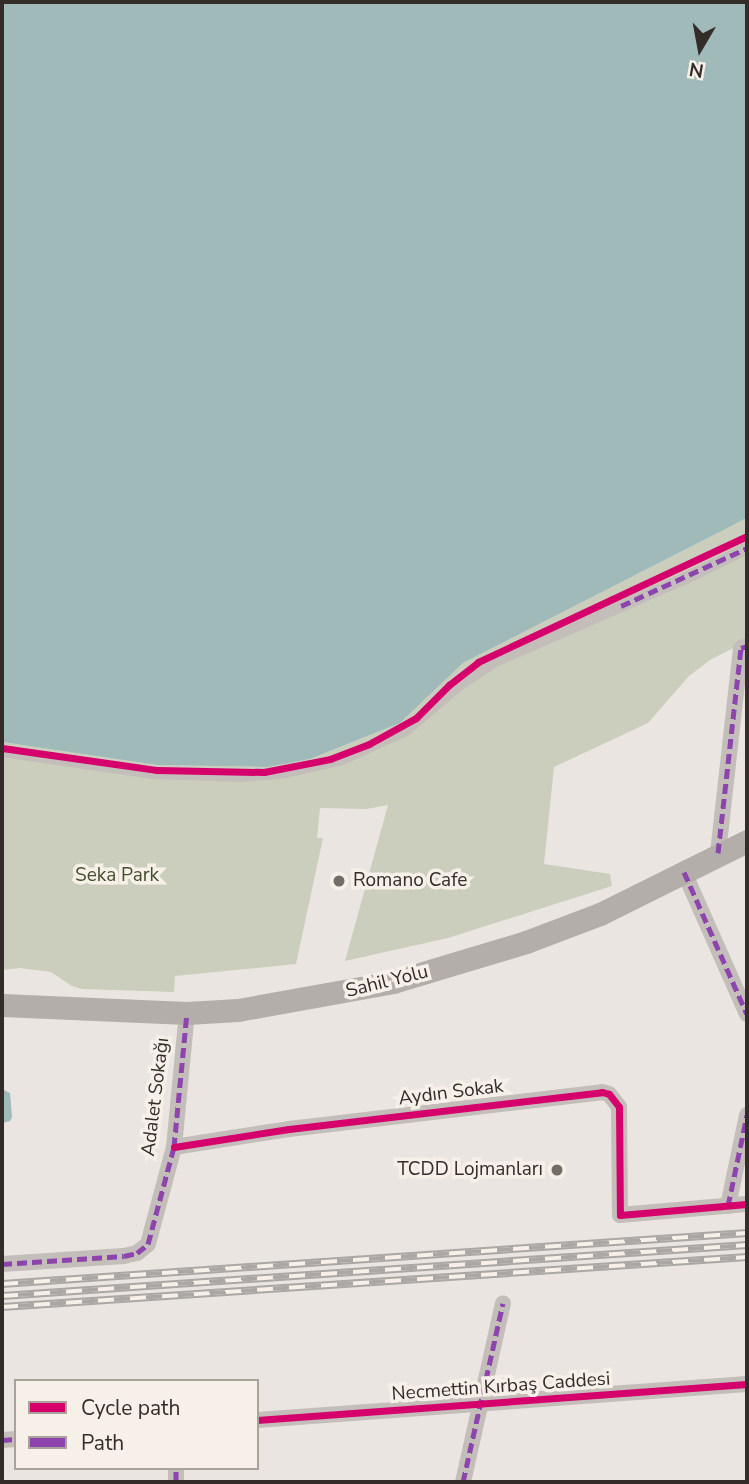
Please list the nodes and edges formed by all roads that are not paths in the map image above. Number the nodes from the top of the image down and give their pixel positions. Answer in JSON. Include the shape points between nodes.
{"nodes":[{"id":1,"x":747,"y":548,"type":"edge"},
{"id":2,"x":744,"y":647,"type":"edge"},
{"id":3,"x":2,"y":751,"type":"edge"},
{"id":4,"x":747,"y":841,"type":"edge"},
{"id":5,"x":718,"y":853,"type":"junction"},
{"id":6,"x":684,"y":872,"type":"junction"},
{"id":7,"x":2,"y":1005,"type":"edge"},
{"id":8,"x":187,"y":1013,"type":"junction"},
{"id":9,"x":747,"y":1014,"type":"edge"},
{"id":10,"x":747,"y":1115,"type":"edge"},
{"id":11,"x":174,"y":1147,"type":"junction"},
{"id":12,"x":747,"y":1204,"type":"edge"},
{"id":13,"x":728,"y":1206,"type":"junction"},
{"id":14,"x":2,"y":1264,"type":"edge"},
{"id":15,"x":503,"y":1303,"type":"dead end"},
{"id":16,"x":747,"y":1384,"type":"edge"},
{"id":17,"x":479,"y":1406,"type":"junction"},
{"id":18,"x":259,"y":1420,"type":"edge"},
{"id":19,"x":463,"y":1482,"type":"edge"}],
"edges":[{"from":1,"to":3,"type":"street","via":[[495,661],[406,730],[321,764],[264,775],[153,773]]},
{"from":2,"to":5,"type":"street"},
{"from":4,"to":5,"type":"main road","name":"Sahil Yolu"},
{"from":5,"to":6,"type":"main road","name":"Sahil Yolu"},
{"from":6,"to":8,"type":"main road","name":"Sahil Yolu","via":[[600,914],[419,975],[278,1005]]},
{"from":6,"to":9,"type":"street"},
{"from":7,"to":8,"type":"main road","name":"Sahil Yolu"},
{"from":8,"to":11,"type":"street","name":"Adalet Sokağı"},
{"from":10,"to":13,"type":"street"},
{"from":11,"to":13,"type":"street","name":"Aydın Sokak","via":[[602,1092],[619,1107],[621,1215]]},
{"from":11,"to":14,"type":"street","name":"Adalet Sokağı","via":[[148,1244],[137,1253]]},
{"from":12,"to":13,"type":"street"},
{"from":15,"to":17,"type":"street"},
{"from":16,"to":17,"type":"street","name":"Necmettin Kırbaş Caddesi"},
{"from":17,"to":18,"type":"street","name":"Necmettin Kırbaş Caddesi"},
{"from":17,"to":19,"type":"street"}]}
